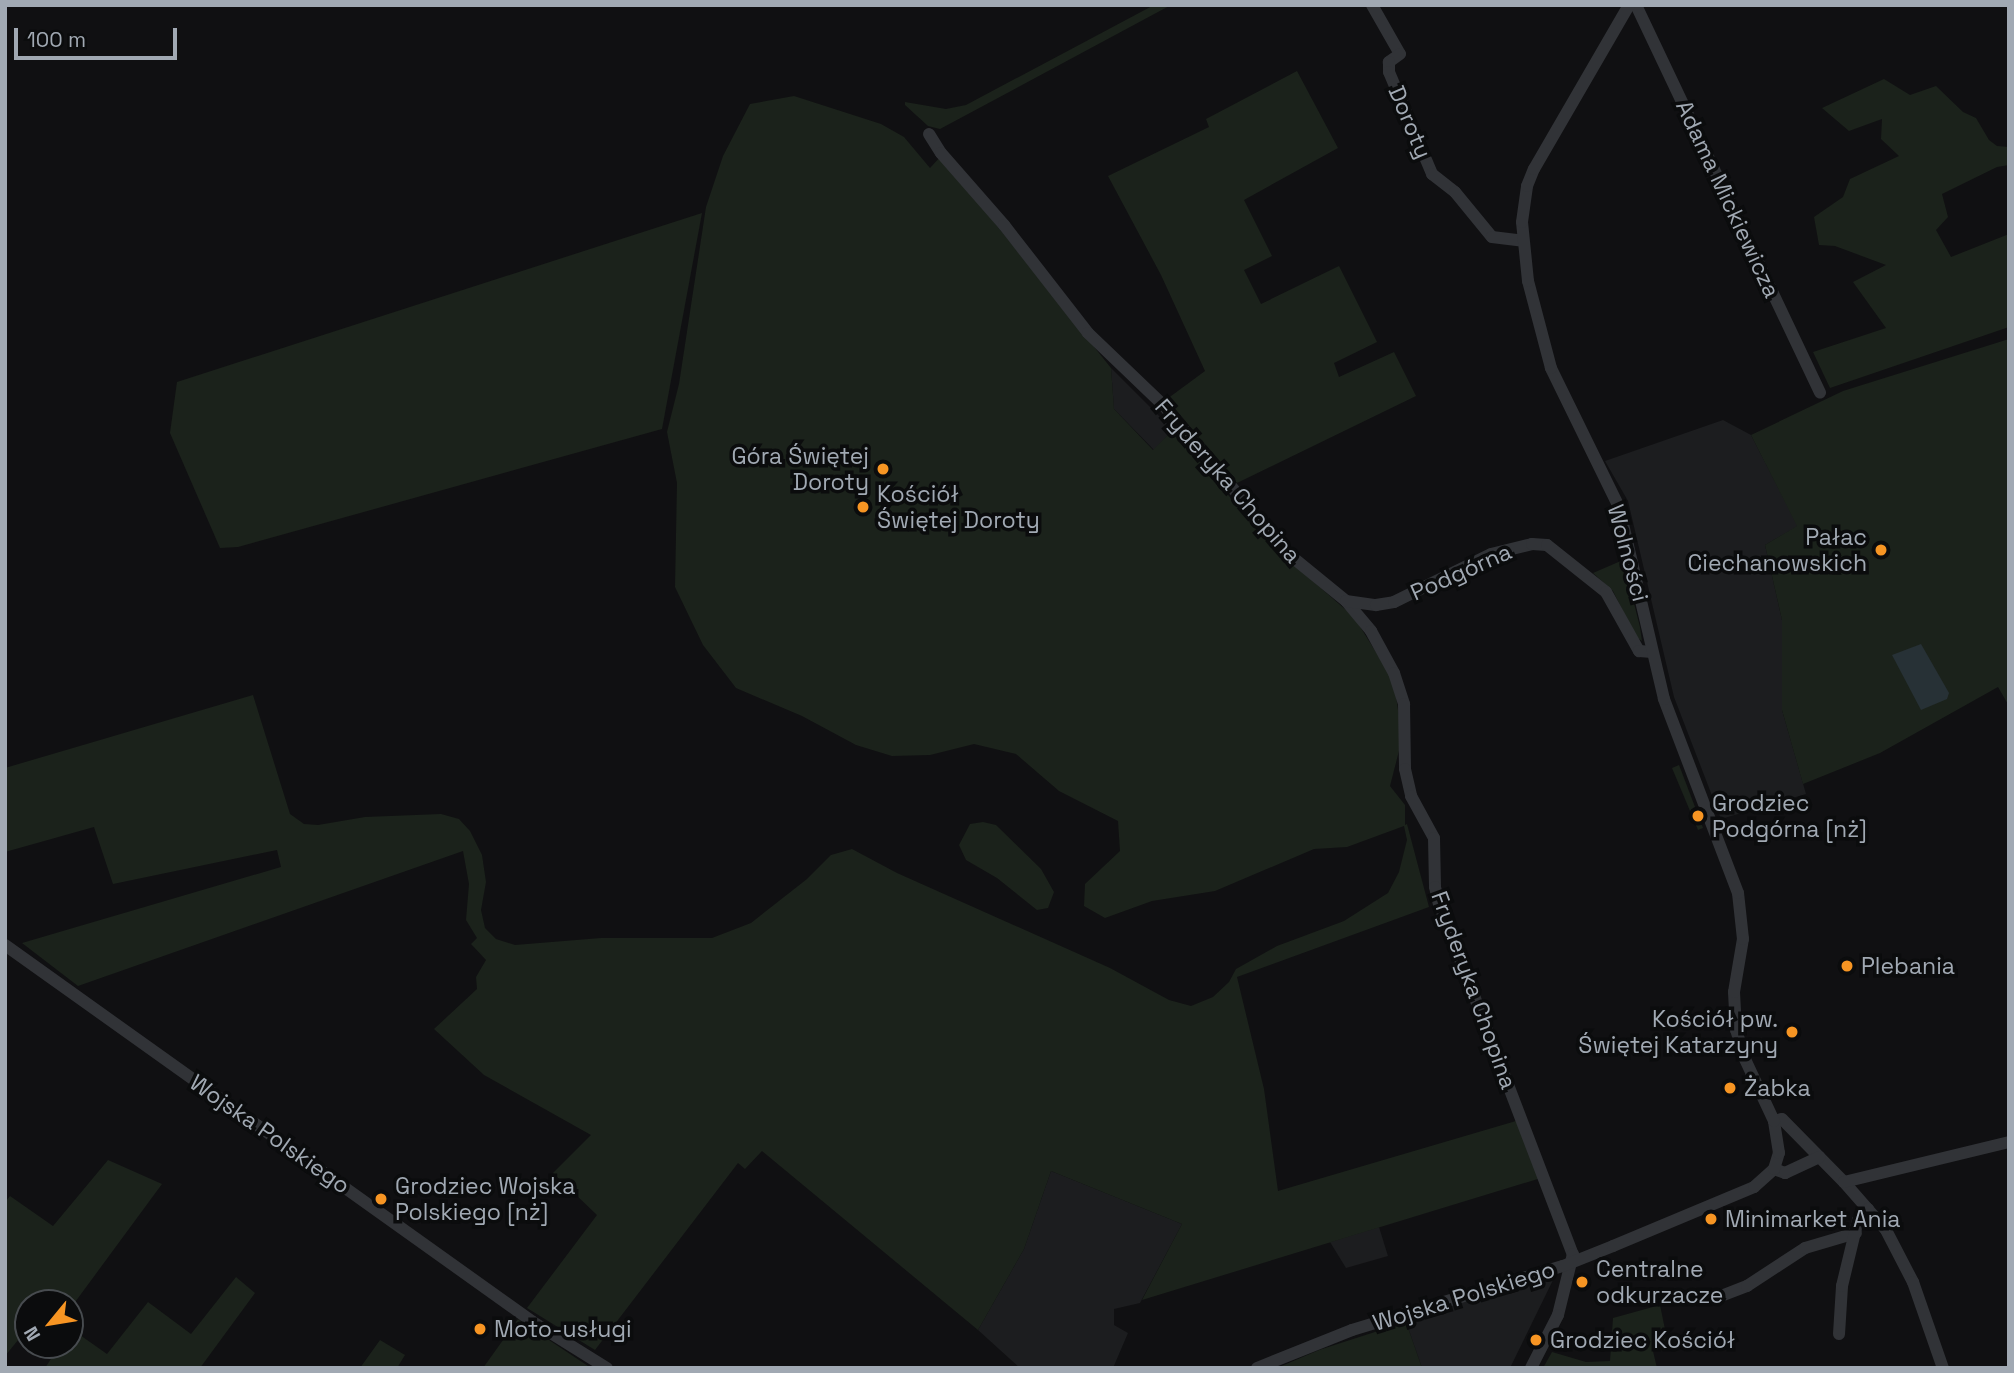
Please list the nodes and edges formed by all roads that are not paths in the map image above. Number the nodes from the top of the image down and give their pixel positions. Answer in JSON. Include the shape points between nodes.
{"nodes":[{"id":1,"x":1372,"y":5,"type":"edge"},
{"id":2,"x":1629,"y":5,"type":"edge"},
{"id":3,"x":1636,"y":5,"type":"edge"},
{"id":4,"x":929,"y":134,"type":"dead end"},
{"id":5,"x":1523,"y":241,"type":"junction"},
{"id":6,"x":1820,"y":393,"type":"dead end"},
{"id":7,"x":1346,"y":601,"type":"junction"},
{"id":8,"x":1652,"y":652,"type":"junction"},
{"id":9,"x":5,"y":945,"type":"edge"},
{"id":10,"x":1774,"y":1121,"type":"junction"},
{"id":11,"x":2009,"y":1142,"type":"edge"},
{"id":12,"x":1819,"y":1157,"type":"junction"},
{"id":13,"x":1773,"y":1169,"type":"junction"},
{"id":14,"x":1844,"y":1182,"type":"junction"},
{"id":15,"x":1868,"y":1209,"type":"junction"},
{"id":16,"x":1856,"y":1233,"type":"junction"},
{"id":17,"x":1570,"y":1263,"type":"junction"},
{"id":18,"x":1721,"y":1296,"type":"dead end"},
{"id":19,"x":1839,"y":1334,"type":"dead end"},
{"id":20,"x":607,"y":1368,"type":"edge"},
{"id":21,"x":1257,"y":1368,"type":"edge"},
{"id":22,"x":1531,"y":1368,"type":"edge"},
{"id":23,"x":1943,"y":1368,"type":"edge"}],
"edges":[{"from":1,"to":5,"type":"street","name":"Doroty","via":[[1400,54],[1389,62],[1389,72],[1432,174],[1455,192],[1492,237]]},
{"from":2,"to":5,"type":"street","name":"Wolności","via":[[1534,169],[1523,202]]},
{"from":3,"to":6,"type":"street","name":"Adama Mickiewicza"},
{"from":4,"to":7,"type":"street","name":"Fryderyka Chopina","via":[[1088,333],[1164,406],[1286,552]]},
{"from":5,"to":8,"type":"street","name":"Wolności","via":[[1544,348],[1562,397],[1619,507]]},
{"from":7,"to":8,"type":"street","name":"Podgórna","via":[[1394,602],[1491,554],[1546,545],[1606,592],[1639,651]]},
{"from":7,"to":17,"type":"street","name":"Fryderyka Chopina","via":[[1371,631],[1394,673],[1404,704],[1405,769],[1411,796],[1434,838],[1439,904],[1567,1233],[1573,1254]]},
{"from":8,"to":10,"type":"street","name":"Wolności","via":[[1668,711],[1738,893],[1743,939],[1734,992],[1735,1030]]},
{"from":9,"to":20,"type":"street","name":"Wojska Polskiego","via":[[533,1322]]},
{"from":10,"to":12,"type":"street","via":[[1782,1119]]},
{"from":10,"to":13,"type":"street","name":"Wolności","via":[[1779,1153]]},
{"from":11,"to":14,"type":"street"},
{"from":12,"to":13,"type":"street","name":"Wojska Polskiego","via":[[1785,1173]]},
{"from":12,"to":14,"type":"street"},
{"from":13,"to":17,"type":"street","name":"Wojska Polskiego","via":[[1754,1187]]},
{"from":14,"to":15,"type":"street"},
{"from":15,"to":16,"type":"street","via":[[1858,1220]]},
{"from":15,"to":23,"type":"street","via":[[1905,1262]]},
{"from":16,"to":18,"type":"street","via":[[1805,1248],[1747,1286]]},
{"from":16,"to":19,"type":"street","via":[[1840,1295]]},
{"from":17,"to":21,"type":"street","name":"Wojska Polskiego","via":[[1352,1330]]},
{"from":17,"to":22,"type":"street","via":[[1558,1315]]}]}
